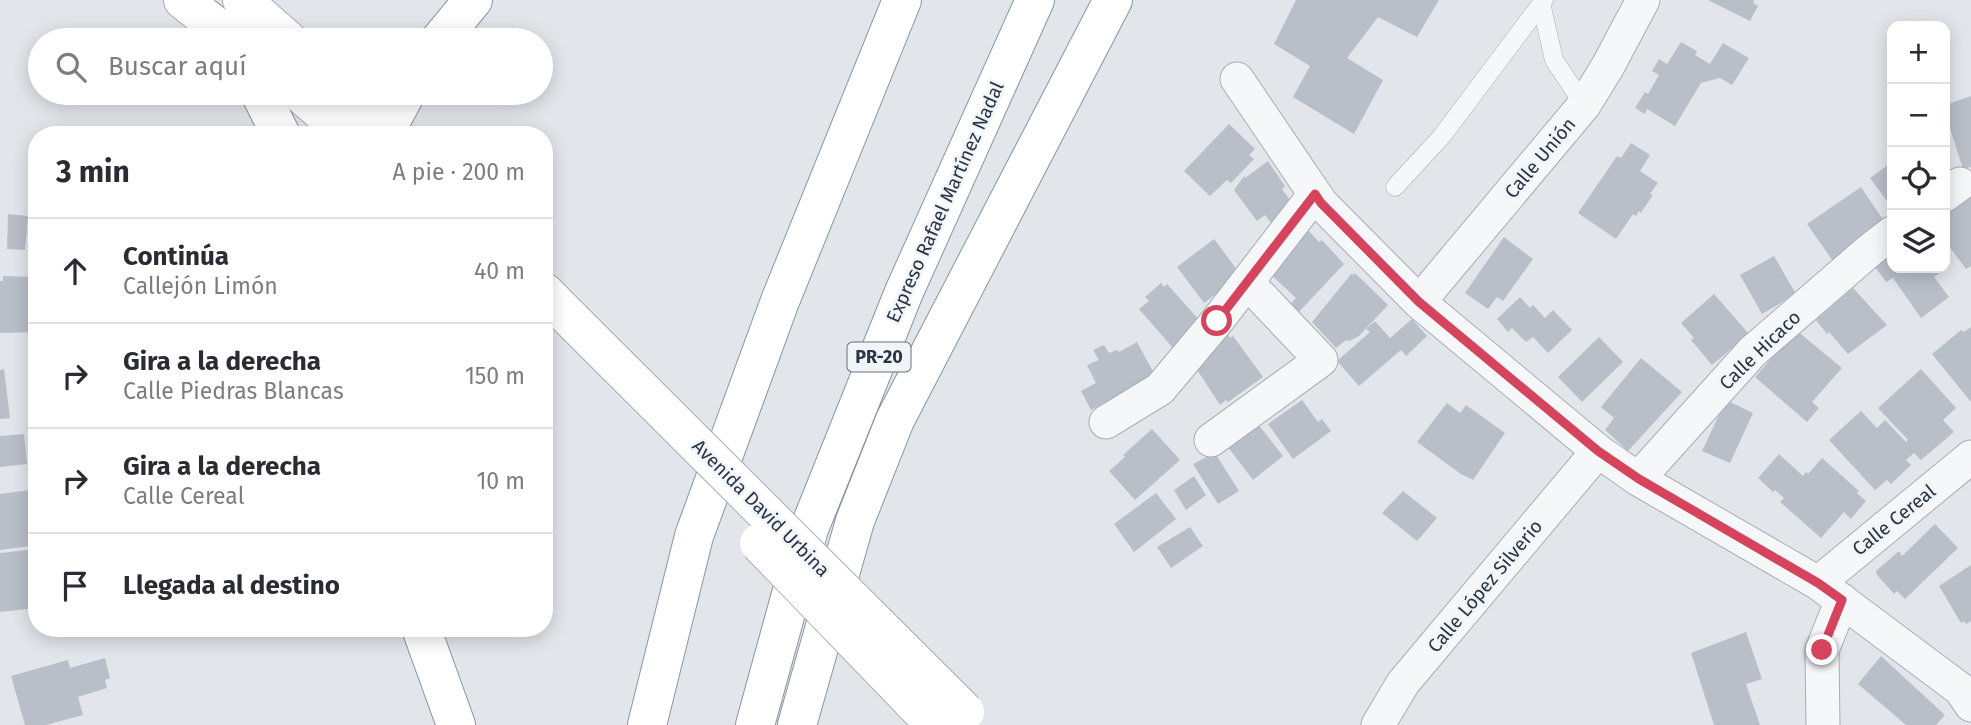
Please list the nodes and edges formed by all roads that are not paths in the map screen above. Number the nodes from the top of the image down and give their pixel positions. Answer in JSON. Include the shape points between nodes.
{"nodes":[{"id":1,"x":242,"y":0,"type":"edge"},
{"id":2,"x":473,"y":0,"type":"edge"},
{"id":3,"x":902,"y":0,"type":"edge"},
{"id":4,"x":1035,"y":0,"type":"edge"},
{"id":5,"x":1113,"y":0,"type":"edge"},
{"id":6,"x":1643,"y":0,"type":"edge"},
{"id":7,"x":1542,"y":2,"type":"edge"},
{"id":8,"x":274,"y":28,"type":"edge"},
{"id":9,"x":450,"y":28,"type":"edge"},
{"id":10,"x":1237,"y":79,"type":"dead end"},
{"id":11,"x":266,"y":105,"type":"edge"},
{"id":12,"x":314,"y":105,"type":"edge"},
{"id":13,"x":356,"y":105,"type":"edge"},
{"id":14,"x":400,"y":105,"type":"edge"},
{"id":15,"x":1584,"y":105,"type":"junction"},
{"id":16,"x":276,"y":126,"type":"edge"},
{"id":17,"x":338,"y":126,"type":"edge"},
{"id":18,"x":378,"y":126,"type":"edge"},
{"id":19,"x":391,"y":126,"type":"edge"},
{"id":20,"x":1395,"y":187,"type":"dead end"},
{"id":21,"x":1315,"y":194,"type":"junction"},
{"id":22,"x":1887,"y":237,"type":"edge"},
{"id":23,"x":1247,"y":282,"type":"junction"},
{"id":24,"x":1419,"y":302,"type":"junction"},
{"id":25,"x":553,"y":303,"type":"edge"},
{"id":26,"x":553,"y":331,"type":"edge"},
{"id":27,"x":611,"y":375,"type":"junction"},
{"id":28,"x":1106,"y":422,"type":"dead end"},
{"id":29,"x":1211,"y":440,"type":"dead end"},
{"id":30,"x":1598,"y":451,"type":"junction"},
{"id":31,"x":1971,"y":457,"type":"edge"},
{"id":32,"x":1639,"y":479,"type":"junction"},
{"id":33,"x":1830,"y":592,"type":"junction"},
{"id":34,"x":424,"y":637,"type":"edge"},
{"id":35,"x":1971,"y":705,"type":"edge"},
{"id":36,"x":959,"y":721,"type":"edge"},
{"id":37,"x":456,"y":725,"type":"edge"},
{"id":38,"x":647,"y":725,"type":"edge"},
{"id":39,"x":755,"y":725,"type":"edge"},
{"id":40,"x":797,"y":725,"type":"edge"},
{"id":41,"x":1378,"y":725,"type":"edge"},
{"id":42,"x":1823,"y":725,"type":"edge"}],
"edges":[{"from":1,"to":8,"type":"main road"},
{"from":2,"to":9,"type":"main road"},
{"from":3,"to":38,"type":"main road","via":[[780,301],[694,536]]},
{"from":4,"to":39,"type":"main road","name":"Expreso Rafael Martínez Nadal","number":"PR-20","via":[[904,292],[809,529]]},
{"from":5,"to":40,"type":"main road","via":[[895,420],[855,521]]},
{"from":6,"to":15,"type":"street","name":"Calle Unión"},
{"from":7,"to":15,"type":"lane","via":[[1554,60]]},
{"from":7,"to":20,"type":"lane","via":[[1442,136]]},
{"from":10,"to":21,"type":"street"},
{"from":11,"to":16,"type":"main road"},
{"from":12,"to":17,"type":"main road"},
{"from":13,"to":18,"type":"main road"},
{"from":14,"to":19,"type":"main road"},
{"from":15,"to":24,"type":"street","name":"Calle Unión"},
{"from":21,"to":23,"type":"street"},
{"from":21,"to":24,"type":"street"},
{"from":22,"to":32,"type":"street","name":"Calle Hicaco","via":[[1752,352]]},
{"from":23,"to":28,"type":"street","via":[[1160,389]]},
{"from":23,"to":29,"type":"street","via":[[1321,360]]},
{"from":24,"to":30,"type":"street"},
{"from":25,"to":27,"type":"main road","name":"Avenida David Urbina"},
{"from":26,"to":27,"type":"main road","name":"Avenida David Urbina"},
{"from":27,"to":36,"type":"main road","name":"Avenida David Urbina","bridge":true},
{"from":30,"to":32,"type":"street"},
{"from":30,"to":41,"type":"street","name":"Calle López Silverio","via":[[1403,683]]},
{"from":31,"to":33,"type":"street","name":"Calle Cereal"},
{"from":32,"to":33,"type":"street"},
{"from":33,"to":35,"type":"street","via":[[1960,689]]},
{"from":33,"to":42,"type":"street","name":"Calle Cereal","via":[[1822,650]]},
{"from":34,"to":37,"type":"main road"}]}
